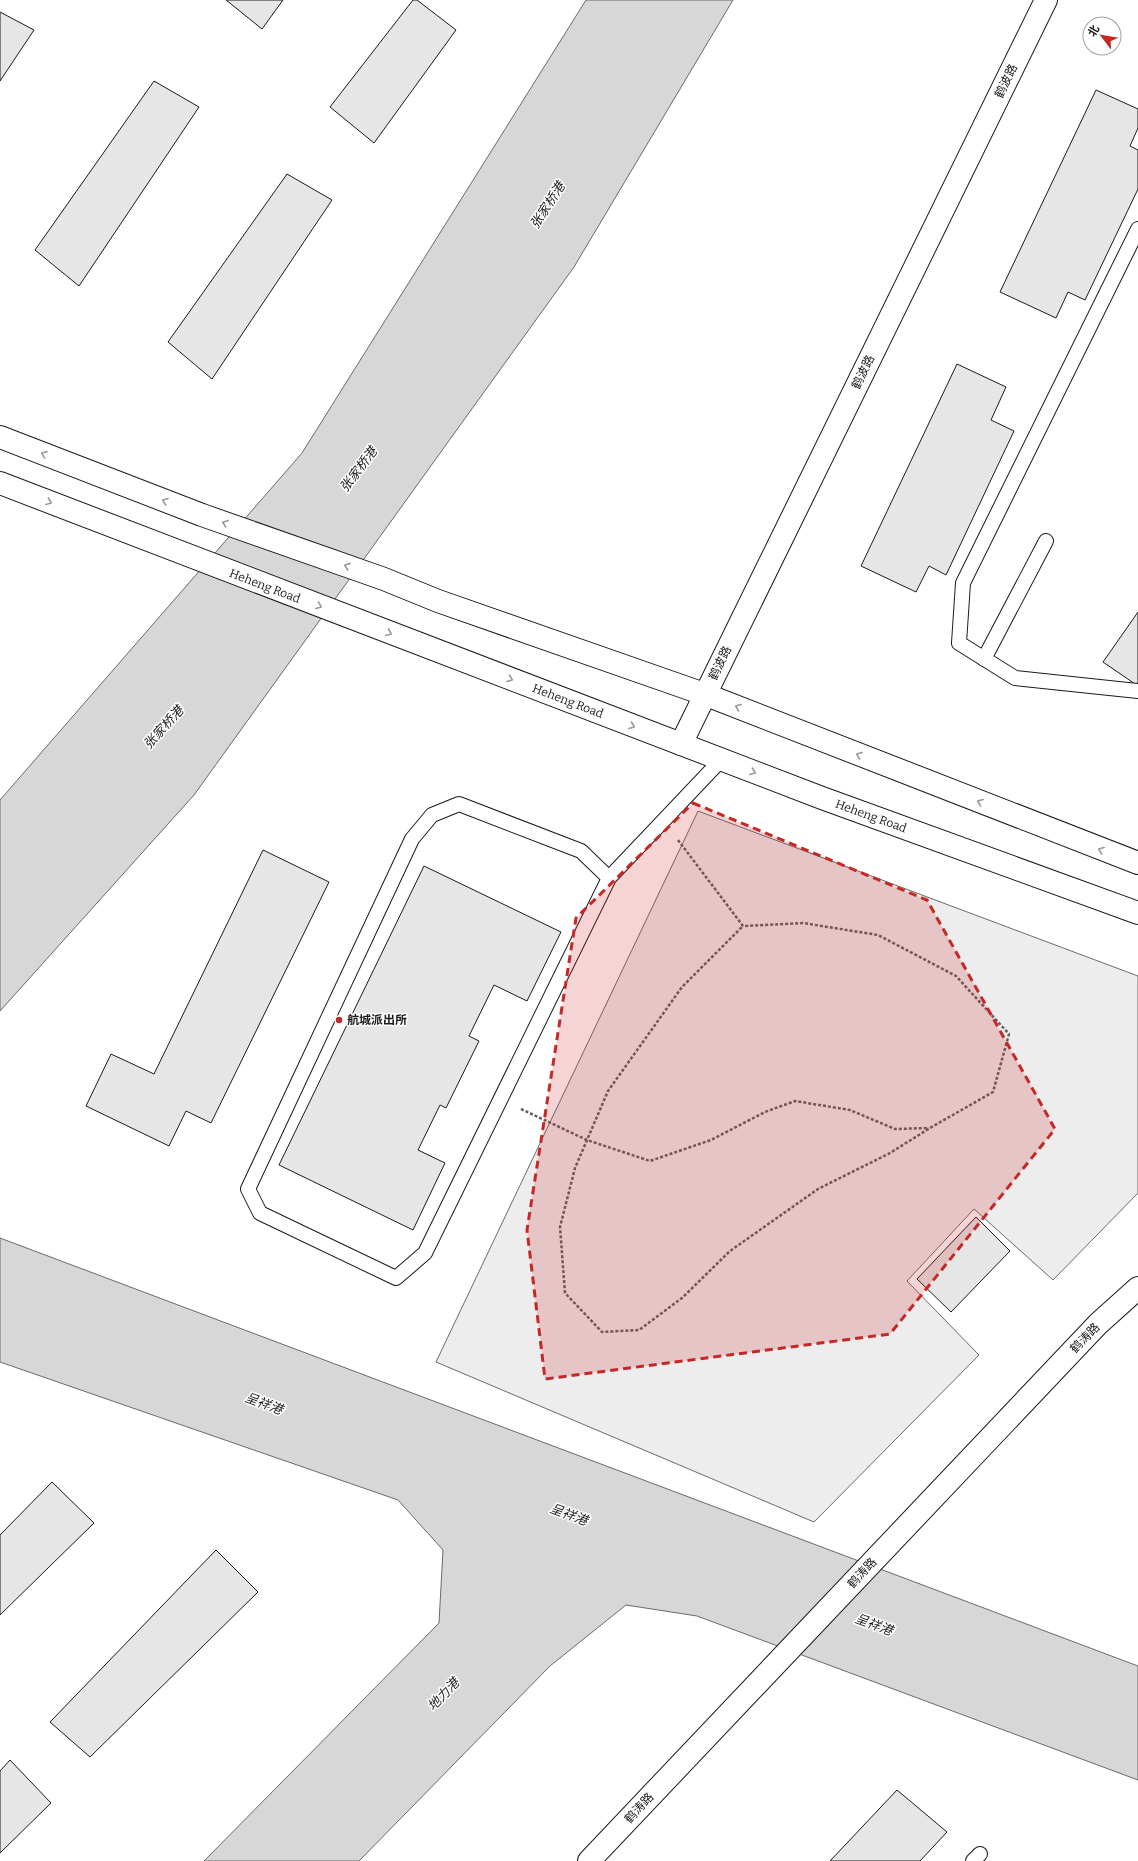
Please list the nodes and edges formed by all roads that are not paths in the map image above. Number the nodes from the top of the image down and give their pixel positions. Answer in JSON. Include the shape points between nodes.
{"nodes":[{"id":1,"x":1046,"y":0,"type":"edge"},
{"id":2,"x":1138,"y":229,"type":"edge"},
{"id":3,"x":0,"y":437,"type":"edge"},
{"id":4,"x":0,"y":483,"type":"edge"},
{"id":5,"x":1046,"y":541,"type":"dead end"},
{"id":6,"x":984,"y":659,"type":"junction"},
{"id":7,"x":1138,"y":691,"type":"edge"},
{"id":8,"x":704,"y":694,"type":"junction"},
{"id":9,"x":681,"y":744,"type":"junction"},
{"id":10,"x":721,"y":760,"type":"junction"},
{"id":11,"x":1138,"y":863,"type":"edge"},
{"id":12,"x":609,"y":878,"type":"junction"},
{"id":13,"x":1138,"y":913,"type":"edge"},
{"id":14,"x":1138,"y":1288,"type":"edge"},
{"id":15,"x":589,"y":1861,"type":"edge"}],
"edges":[{"from":1,"to":8,"type":"street","name":"鹤波路"},
{"from":2,"to":6,"type":"lane","via":[[963,583],[959,643]]},
{"from":8,"to":3,"type":"street","one_way":true,"via":[[202,515]]},
{"from":4,"to":9,"type":"street","name":"Heheng Road","one_way":true},
{"from":5,"to":6,"type":"lane"},
{"from":6,"to":7,"type":"lane","via":[[1015,678]]},
{"from":8,"to":9,"type":"street","name":"鹤波路"},
{"from":11,"to":8,"type":"street","one_way":true},
{"from":9,"to":10,"type":"street","name":"Heheng Road"},
{"from":10,"to":12,"type":"lane"},
{"from":10,"to":13,"type":"street","name":"Heheng Road","one_way":true},
{"from":12,"to":12,"type":"lane","via":[[425,1254],[396,1278],[260,1213],[248,1189],[412,839],[432,815],[459,804],[581,851]]},
{"from":14,"to":15,"type":"street","name":"鹤涛路","via":[[1098,1324]]}]}
